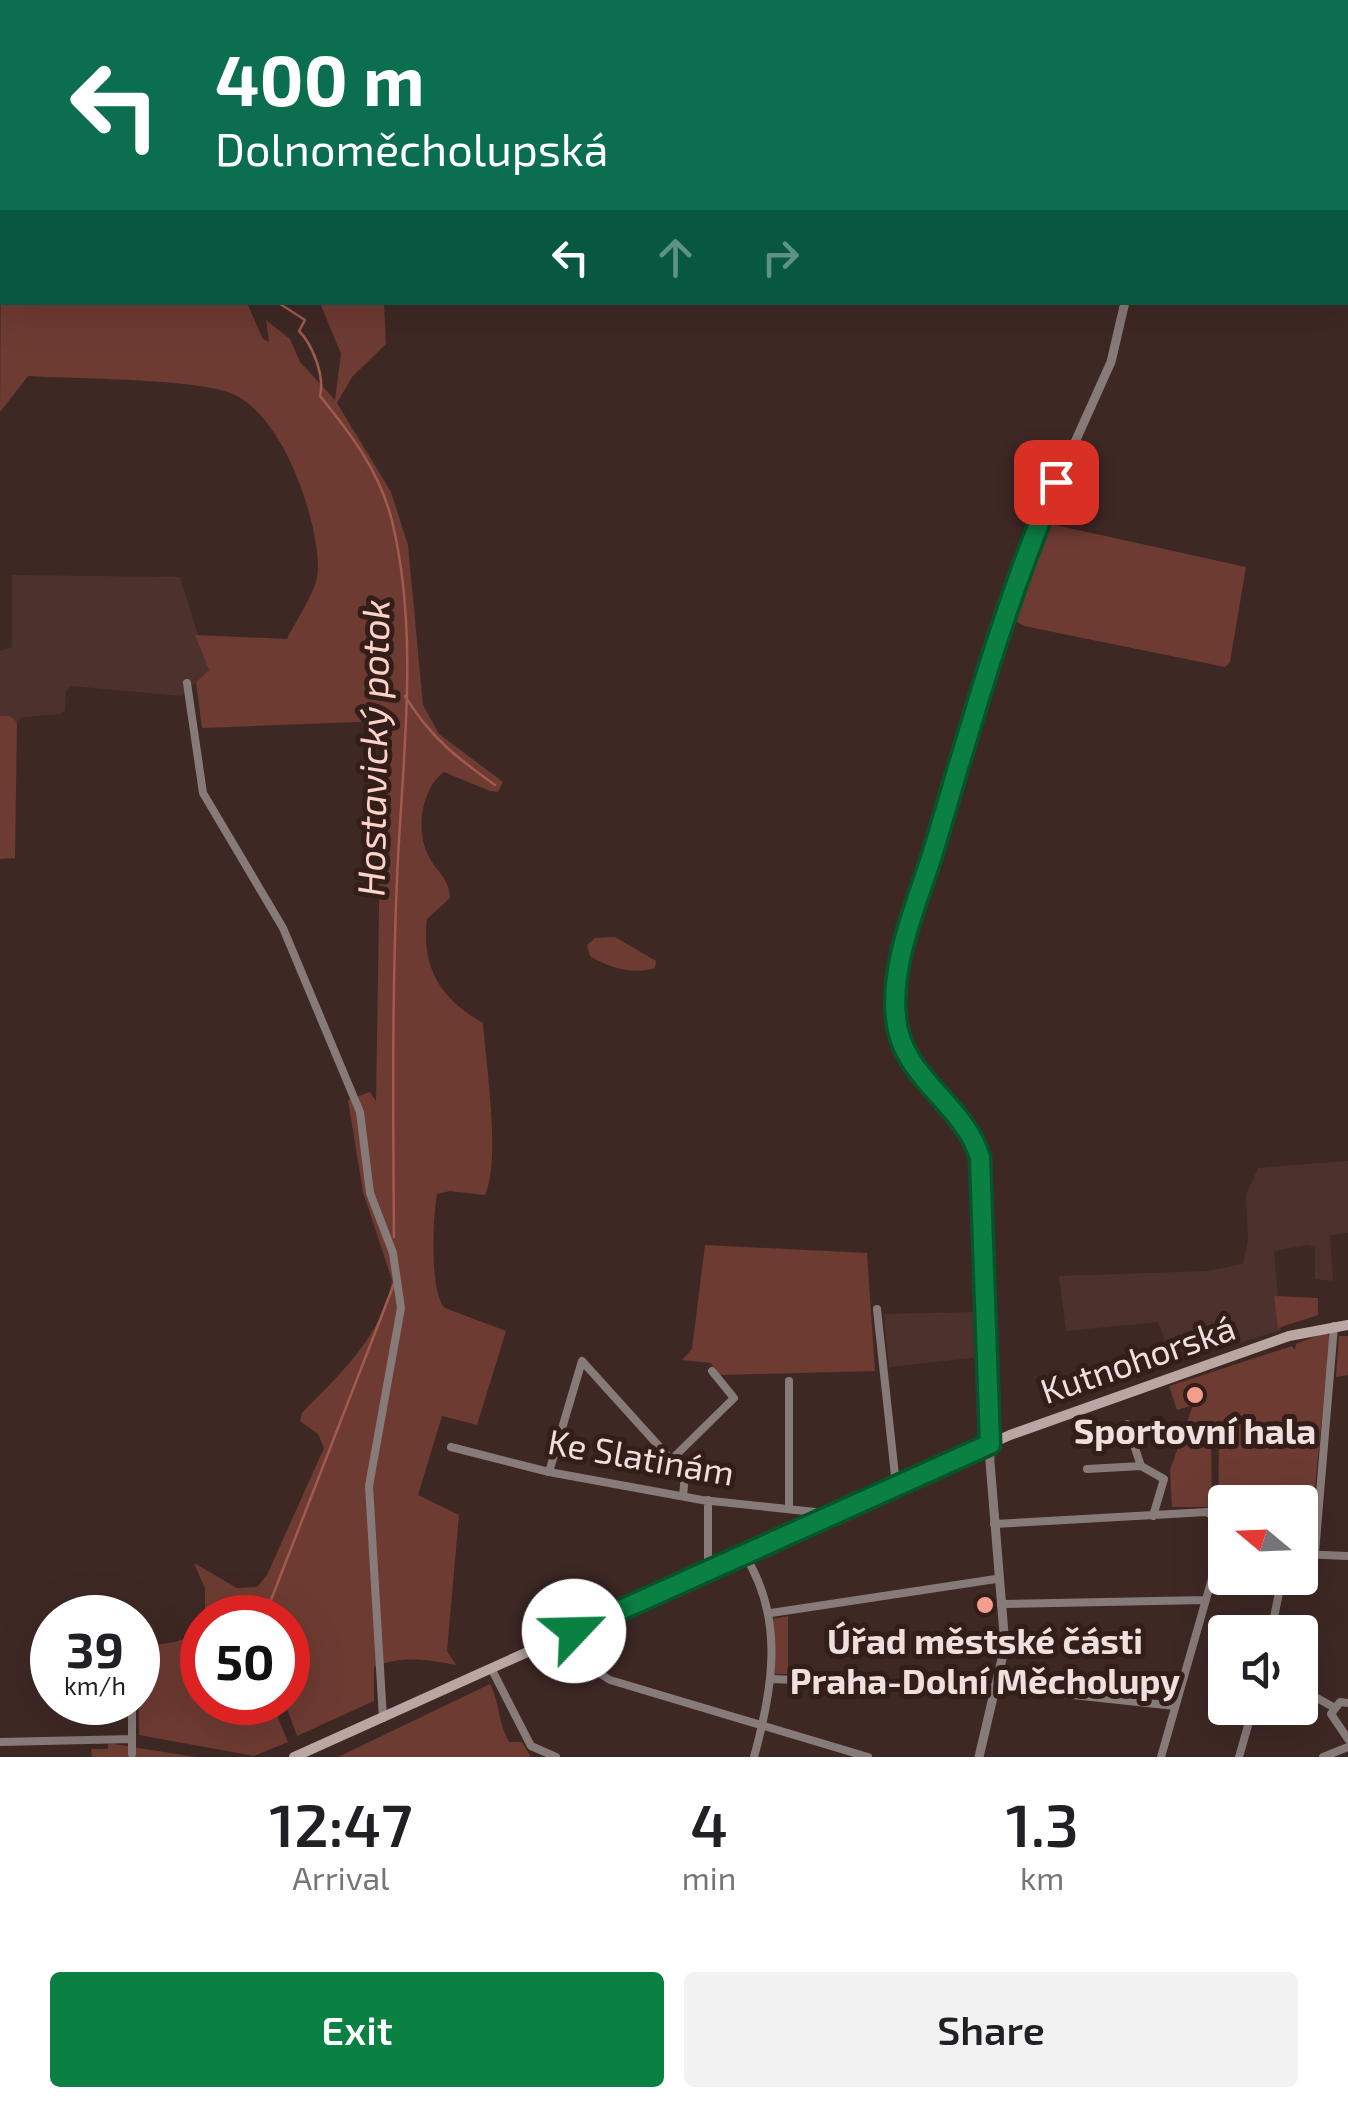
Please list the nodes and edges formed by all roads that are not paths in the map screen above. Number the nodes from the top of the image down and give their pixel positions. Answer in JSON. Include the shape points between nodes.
{"nodes":[{"id":1,"x":1124,"y":305,"type":"edge"},
{"id":2,"x":187,"y":684,"type":"dead end"},
{"id":3,"x":877,"y":1309,"type":"dead end"},
{"id":4,"x":1348,"y":1325,"type":"edge"},
{"id":5,"x":1334,"y":1326,"type":"junction"},
{"id":6,"x":712,"y":1372,"type":"dead end"},
{"id":7,"x":789,"y":1381,"type":"dead end"},
{"id":8,"x":1127,"y":1424,"type":"dead end"},
{"id":9,"x":990,"y":1444,"type":"junction"},
{"id":10,"x":451,"y":1447,"type":"dead end"},
{"id":11,"x":671,"y":1460,"type":"junction"},
{"id":12,"x":1141,"y":1466,"type":"junction"},
{"id":13,"x":1087,"y":1469,"type":"dead end"},
{"id":14,"x":549,"y":1472,"type":"junction"},
{"id":15,"x":896,"y":1486,"type":"junction"},
{"id":16,"x":683,"y":1496,"type":"junction"},
{"id":17,"x":708,"y":1500,"type":"junction"},
{"id":18,"x":789,"y":1508,"type":"junction"},
{"id":19,"x":1208,"y":1512,"type":"edge"},
{"id":20,"x":1154,"y":1516,"type":"junction"},
{"id":21,"x":1318,"y":1517,"type":"edge"},
{"id":22,"x":821,"y":1519,"type":"junction"},
{"id":23,"x":994,"y":1524,"type":"junction"},
{"id":24,"x":1318,"y":1553,"type":"edge"},
{"id":25,"x":744,"y":1554,"type":"junction"},
{"id":26,"x":1348,"y":1556,"type":"edge"},
{"id":27,"x":708,"y":1571,"type":"junction"},
{"id":28,"x":996,"y":1579,"type":"junction"},
{"id":29,"x":1208,"y":1594,"type":"edge"},
{"id":30,"x":1206,"y":1600,"type":"junction"},
{"id":31,"x":1000,"y":1604,"type":"junction"},
{"id":32,"x":772,"y":1612,"type":"junction"},
{"id":33,"x":574,"y":1631,"type":"junction"},
{"id":34,"x":490,"y":1668,"type":"junction"},
{"id":35,"x":771,"y":1679,"type":"junction"},
{"id":36,"x":997,"y":1688,"type":"junction"},
{"id":37,"x":1318,"y":1699,"type":"edge"},
{"id":38,"x":1348,"y":1703,"type":"edge"},
{"id":39,"x":1175,"y":1706,"type":"junction"},
{"id":40,"x":1336,"y":1708,"type":"junction"},
{"id":41,"x":383,"y":1718,"type":"junction"},
{"id":42,"x":132,"y":1725,"type":"edge"},
{"id":43,"x":1248,"y":1725,"type":"edge"},
{"id":44,"x":762,"y":1727,"type":"junction"},
{"id":45,"x":132,"y":1739,"type":"junction"},
{"id":46,"x":1348,"y":1739,"type":"edge"},
{"id":47,"x":0,"y":1742,"type":"edge"},
{"id":48,"x":1348,"y":1747,"type":"edge"},
{"id":49,"x":132,"y":1754,"type":"edge"},
{"id":50,"x":294,"y":1757,"type":"edge"},
{"id":51,"x":556,"y":1757,"type":"edge"},
{"id":52,"x":754,"y":1757,"type":"edge"},
{"id":53,"x":868,"y":1757,"type":"edge"},
{"id":54,"x":979,"y":1757,"type":"edge"},
{"id":55,"x":1161,"y":1757,"type":"edge"},
{"id":56,"x":1239,"y":1757,"type":"edge"},
{"id":57,"x":1323,"y":1757,"type":"edge"}],
"edges":[{"from":1,"to":9,"type":"street","via":[[1110,362],[1044,511],[980,682],[896,990],[902,1046],[977,1148]]},
{"from":2,"to":41,"type":"street","via":[[203,792],[283,928],[360,1112],[370,1193],[400,1281],[401,1308],[369,1486]]},
{"from":3,"to":15,"type":"street"},
{"from":4,"to":5,"type":"main road","name":"Kutnohorská"},
{"from":5,"to":9,"type":"main road","name":"Kutnohorská","via":[[1281,1338]]},
{"from":5,"to":21,"type":"street"},
{"from":6,"to":11,"type":"street","via":[[734,1398]]},
{"from":7,"to":18,"type":"street"},
{"from":8,"to":12,"type":"street"},
{"from":9,"to":15,"type":"main road","name":"Kutnohorská"},
{"from":9,"to":23,"type":"street"},
{"from":10,"to":14,"type":"street","name":"Ke Slatinám"},
{"from":11,"to":14,"type":"street","via":[[582,1361]]},
{"from":11,"to":16,"type":"street","via":[[685,1475]]},
{"from":12,"to":13,"type":"street"},
{"from":12,"to":20,"type":"street","via":[[1164,1478]]},
{"from":14,"to":16,"type":"street","name":"Ke Slatinám"},
{"from":15,"to":22,"type":"main road","name":"Kutnohorská"},
{"from":16,"to":17,"type":"street","name":"Ke Slatinám"},
{"from":17,"to":18,"type":"street","name":"Ke Slatinám"},
{"from":17,"to":27,"type":"street"},
{"from":18,"to":22,"type":"street","name":"Ke Slatinám"},
{"from":19,"to":20,"type":"street"},
{"from":20,"to":23,"type":"street"},
{"from":22,"to":25,"type":"main road","name":"Kutnohorská"},
{"from":23,"to":28,"type":"street"},
{"from":24,"to":26,"type":"street"},
{"from":25,"to":27,"type":"main road","name":"Kutnohorská"},
{"from":25,"to":32,"type":"street"},
{"from":27,"to":33,"type":"main road","name":"Kutnohorská"},
{"from":28,"to":31,"type":"street"},
{"from":28,"to":32,"type":"street"},
{"from":29,"to":30,"type":"street"},
{"from":30,"to":31,"type":"street"},
{"from":30,"to":39,"type":"street"},
{"from":31,"to":36,"type":"street","via":[[1005,1646]]},
{"from":32,"to":35,"type":"street"},
{"from":33,"to":34,"type":"main road","name":"Kutnohorská"},
{"from":33,"to":44,"type":"street","via":[[590,1667],[605,1678]]},
{"from":34,"to":41,"type":"main road","name":"Kutnohorská"},
{"from":34,"to":51,"type":"street","via":[[530,1746]]},
{"from":35,"to":36,"type":"street"},
{"from":35,"to":44,"type":"street"},
{"from":36,"to":39,"type":"street"},
{"from":36,"to":54,"type":"street"},
{"from":37,"to":40,"type":"street"},
{"from":38,"to":40,"type":"street"},
{"from":39,"to":55,"type":"street"},
{"from":40,"to":46,"type":"street","via":[[1332,1714]]},
{"from":41,"to":50,"type":"main road","name":"Kutnohorská"},
{"from":42,"to":45,"type":"street"},
{"from":43,"to":56,"type":"street"},
{"from":44,"to":52,"type":"street"},
{"from":44,"to":53,"type":"street"},
{"from":45,"to":47,"type":"street"},
{"from":45,"to":49,"type":"street"},
{"from":48,"to":57,"type":"street"}]}
